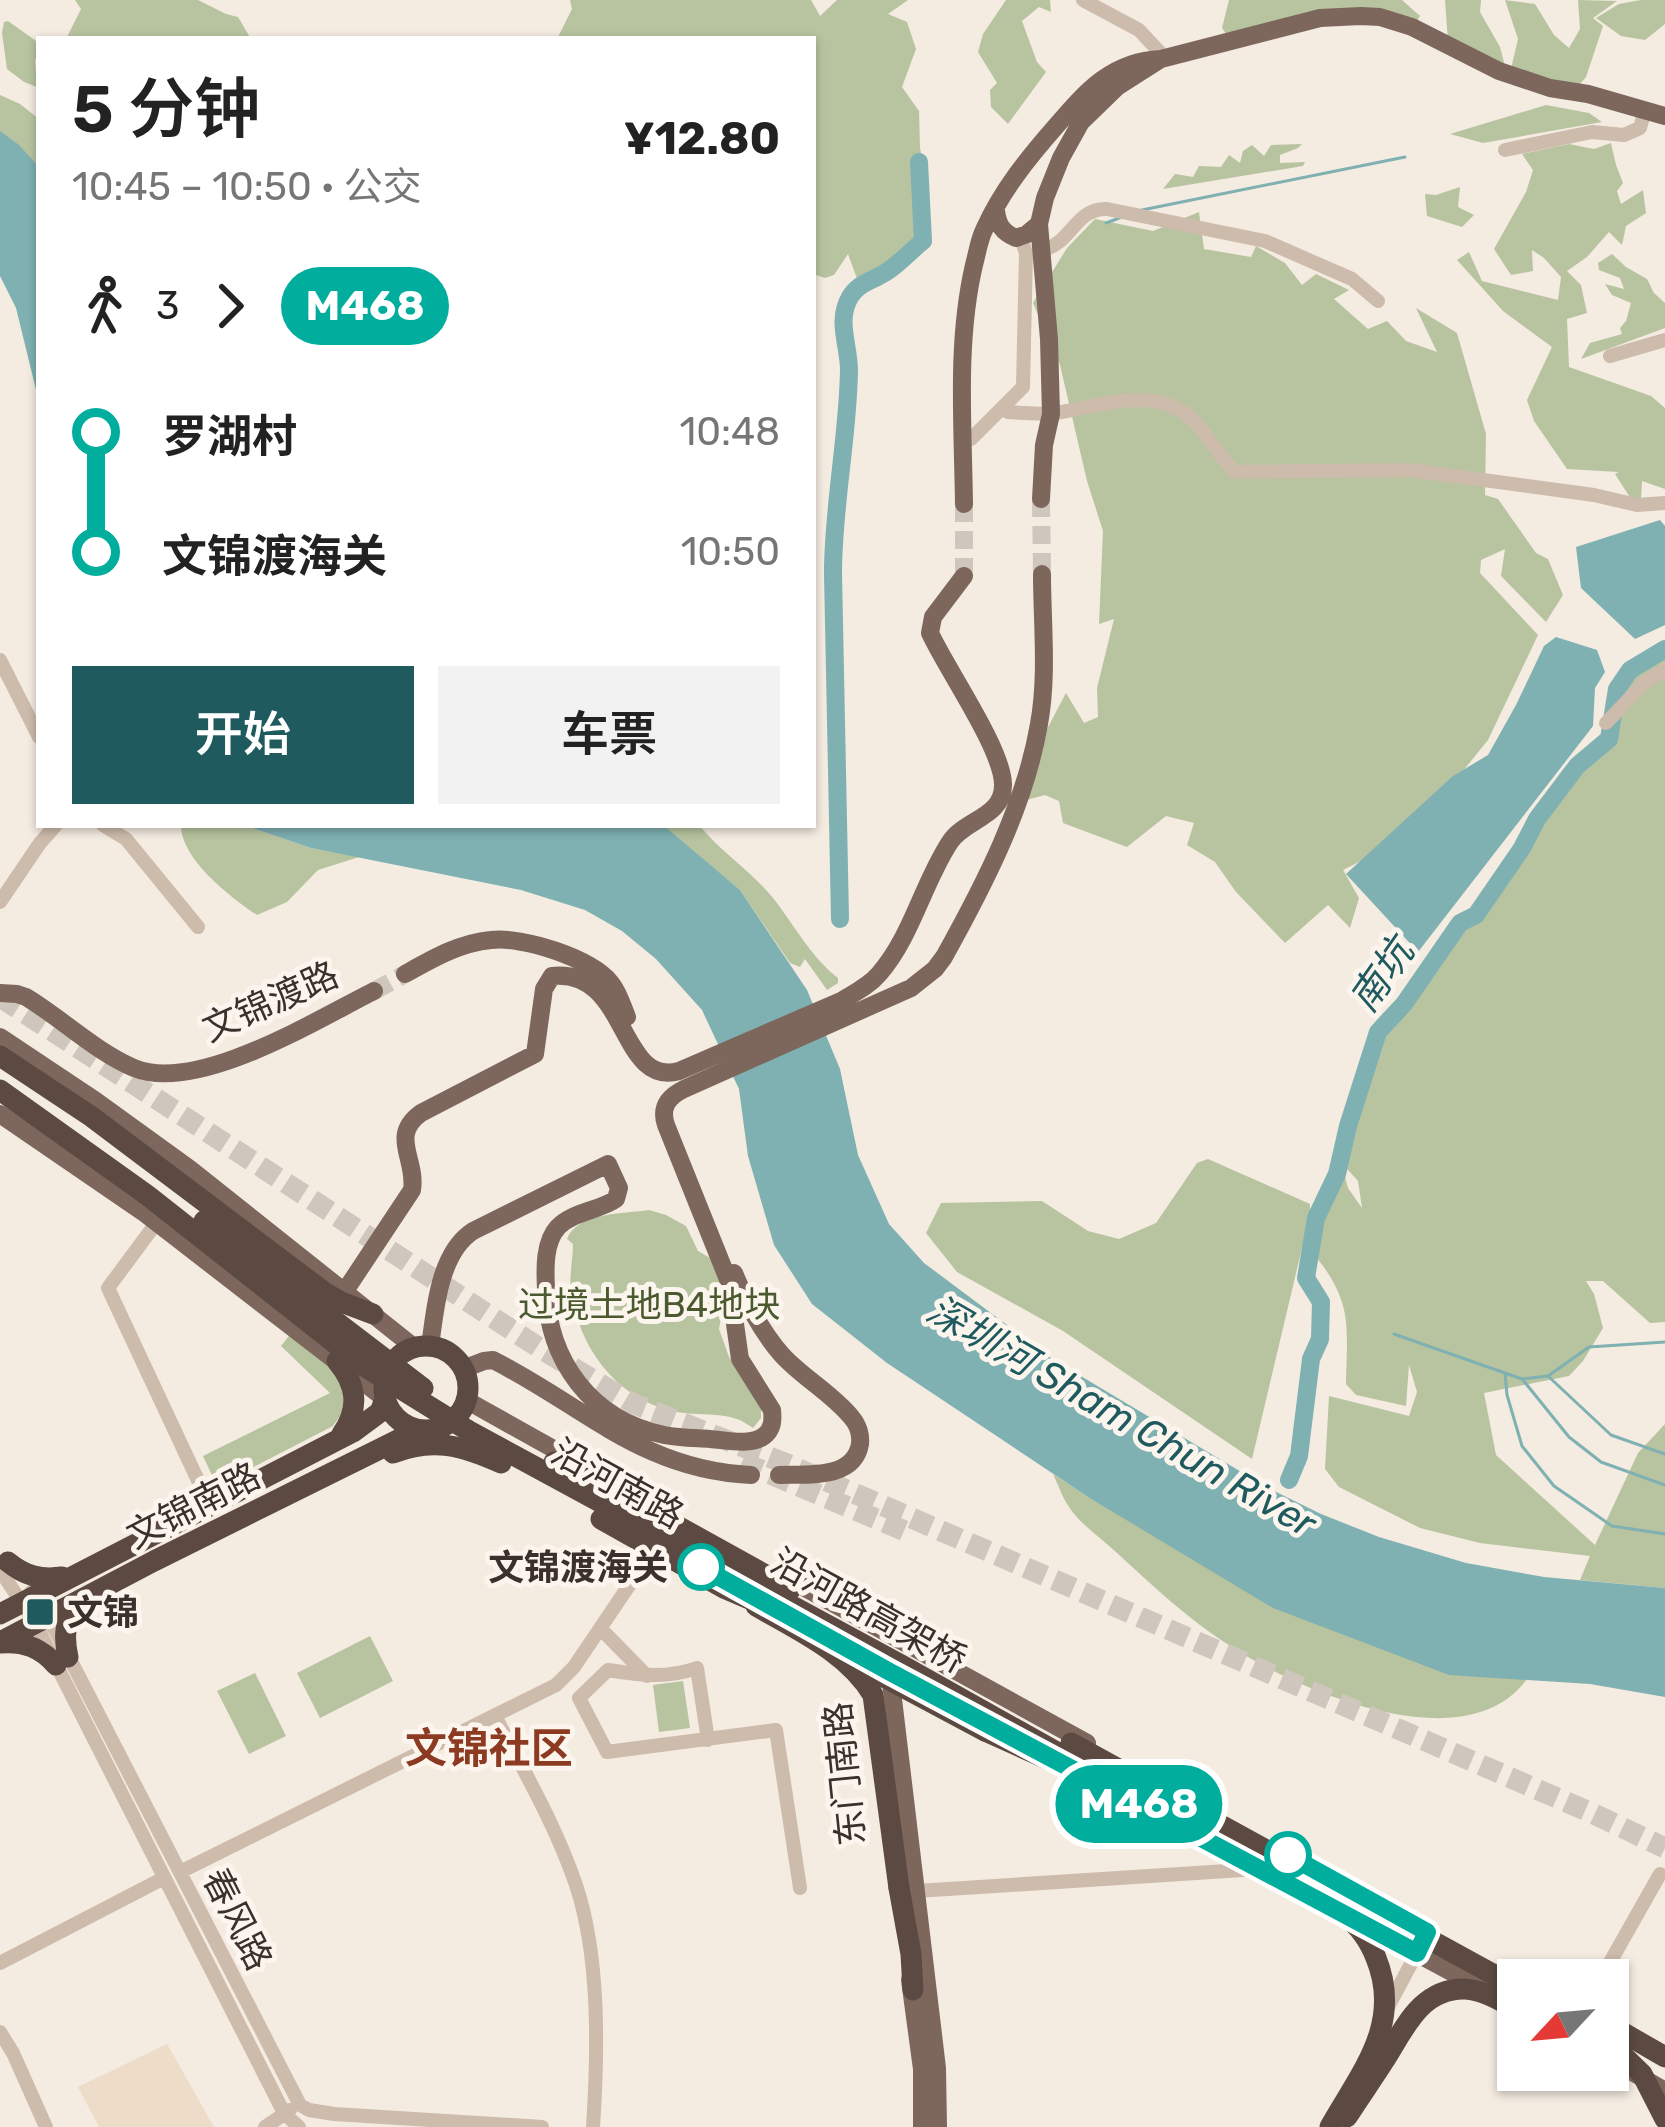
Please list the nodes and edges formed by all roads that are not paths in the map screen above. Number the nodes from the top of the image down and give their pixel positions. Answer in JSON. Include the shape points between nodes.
{"nodes":[{"id":1,"x":1083,"y":0,"type":"edge"},
{"id":2,"x":1163,"y":58,"type":"junction"},
{"id":3,"x":1645,"y":110,"type":"junction"},
{"id":4,"x":1665,"y":116,"type":"edge"},
{"id":5,"x":1505,"y":150,"type":"dead end"},
{"id":6,"x":996,"y":211,"type":"junction"},
{"id":7,"x":1039,"y":224,"type":"junction"},
{"id":8,"x":1020,"y":236,"type":"junction"},
{"id":9,"x":1041,"y":245,"type":"junction"},
{"id":10,"x":1378,"y":301,"type":"dead end"},
{"id":11,"x":1665,"y":340,"type":"edge"},
{"id":12,"x":1610,"y":356,"type":"dead end"},
{"id":13,"x":1003,"y":407,"type":"junction"},
{"id":14,"x":1051,"y":414,"type":"junction"},
{"id":15,"x":971,"y":439,"type":"dead end"},
{"id":16,"x":1041,"y":500,"type":"tunnel mouth"},
{"id":17,"x":964,"y":503,"type":"tunnel mouth"},
{"id":18,"x":1665,"y":503,"type":"edge"},
{"id":19,"x":1042,"y":574,"type":"tunnel mouth"},
{"id":20,"x":964,"y":577,"type":"tunnel mouth"},
{"id":21,"x":0,"y":659,"type":"edge"},
{"id":22,"x":1665,"y":670,"type":"edge"},
{"id":23,"x":1606,"y":722,"type":"dead end"},
{"id":24,"x":36,"y":731,"type":"edge"},
{"id":25,"x":53,"y":828,"type":"edge"},
{"id":26,"x":108,"y":828,"type":"edge"},
{"id":27,"x":0,"y":902,"type":"edge"},
{"id":28,"x":198,"y":927,"type":"dead end"},
{"id":29,"x":405,"y":974,"type":"tunnel mouth"},
{"id":30,"x":374,"y":991,"type":"tunnel mouth"},
{"id":31,"x":0,"y":994,"type":"edge"},
{"id":32,"x":845,"y":1009,"type":"junction"},
{"id":33,"x":0,"y":1037,"type":"edge"},
{"id":34,"x":0,"y":1056,"type":"edge"},
{"id":35,"x":703,"y":1070,"type":"junction"},
{"id":36,"x":0,"y":1072,"type":"edge"},
{"id":37,"x":0,"y":1090,"type":"edge"},
{"id":38,"x":0,"y":1114,"type":"edge"},
{"id":39,"x":157,"y":1222,"type":"junction"},
{"id":40,"x":345,"y":1291,"type":"junction"},
{"id":41,"x":373,"y":1314,"type":"junction"},
{"id":42,"x":423,"y":1347,"type":"junction"},
{"id":43,"x":337,"y":1361,"type":"junction"},
{"id":44,"x":364,"y":1366,"type":"junction"},
{"id":45,"x":463,"y":1369,"type":"junction"},
{"id":46,"x":386,"y":1399,"type":"junction"},
{"id":47,"x":466,"y":1400,"type":"junction"},
{"id":48,"x":446,"y":1426,"type":"junction"},
{"id":49,"x":418,"y":1430,"type":"junction"},
{"id":50,"x":333,"y":1443,"type":"junction"},
{"id":51,"x":501,"y":1463,"type":"junction"},
{"id":52,"x":752,"y":1474,"type":"tunnel mouth"},
{"id":53,"x":779,"y":1475,"type":"dead end"},
{"id":54,"x":210,"y":1506,"type":"junction"},
{"id":55,"x":675,"y":1516,"type":"junction"},
{"id":56,"x":658,"y":1543,"type":"junction"},
{"id":57,"x":3,"y":1561,"type":"edge"},
{"id":58,"x":80,"y":1572,"type":"junction"},
{"id":59,"x":107,"y":1586,"type":"junction"},
{"id":60,"x":724,"y":1588,"type":"junction"},
{"id":61,"x":85,"y":1597,"type":"junction"},
{"id":62,"x":28,"y":1599,"type":"junction"},
{"id":63,"x":0,"y":1614,"type":"edge"},
{"id":64,"x":41,"y":1620,"type":"junction"},
{"id":65,"x":601,"y":1628,"type":"junction"},
{"id":66,"x":879,"y":1629,"type":"junction"},
{"id":67,"x":0,"y":1642,"type":"edge"},
{"id":68,"x":824,"y":1646,"type":"junction"},
{"id":69,"x":866,"y":1659,"type":"junction"},
{"id":70,"x":62,"y":1661,"type":"junction"},
{"id":71,"x":896,"y":1669,"type":"junction"},
{"id":72,"x":647,"y":1676,"type":"junction"},
{"id":73,"x":496,"y":1716,"type":"junction"},
{"id":74,"x":708,"y":1740,"type":"junction"},
{"id":75,"x":1104,"y":1785,"type":"junction"},
{"id":76,"x":1258,"y":1868,"type":"junction"},
{"id":77,"x":1660,"y":1874,"type":"dead end"},
{"id":78,"x":172,"y":1875,"type":"junction"},
{"id":79,"x":800,"y":1888,"type":"dead end"},
{"id":80,"x":908,"y":1890,"type":"junction"},
{"id":81,"x":1427,"y":1932,"type":"junction"},
{"id":82,"x":1417,"y":1953,"type":"junction"},
{"id":83,"x":1612,"y":1959,"type":"edge"},
{"id":84,"x":0,"y":1964,"type":"edge"},
{"id":85,"x":1497,"y":1972,"type":"edge"},
{"id":86,"x":1497,"y":1973,"type":"edge"},
{"id":87,"x":913,"y":1990,"type":"junction"},
{"id":88,"x":1497,"y":1997,"type":"edge"},
{"id":89,"x":1497,"y":1999,"type":"edge"},
{"id":90,"x":0,"y":2032,"type":"edge"},
{"id":91,"x":1629,"y":2036,"type":"edge"},
{"id":92,"x":1629,"y":2049,"type":"edge"},
{"id":93,"x":1665,"y":2057,"type":"edge"},
{"id":94,"x":1629,"y":2060,"type":"edge"},
{"id":95,"x":1629,"y":2067,"type":"edge"},
{"id":96,"x":1665,"y":2068,"type":"edge"},
{"id":97,"x":1665,"y":2087,"type":"edge"},
{"id":98,"x":930,"y":2095,"type":"junction"},
{"id":99,"x":301,"y":2105,"type":"junction"},
{"id":100,"x":1665,"y":2119,"type":"edge"},
{"id":101,"x":289,"y":2122,"type":"edge"},
{"id":102,"x":46,"y":2127,"type":"edge"},
{"id":103,"x":265,"y":2127,"type":"edge"},
{"id":104,"x":542,"y":2127,"type":"edge"},
{"id":105,"x":593,"y":2127,"type":"edge"},
{"id":106,"x":907,"y":2127,"type":"edge"},
{"id":107,"x":922,"y":2127,"type":"edge"},
{"id":108,"x":938,"y":2127,"type":"edge"},
{"id":109,"x":950,"y":2127,"type":"edge"},
{"id":110,"x":1330,"y":2127,"type":"edge"}],
"edges":[{"from":1,"to":2,"type":"street","via":[[1139,30]]},
{"from":2,"to":3,"type":"main road","via":[[1320,18],[1380,17],[1550,88]]},
{"from":2,"to":6,"type":"main road","via":[[1121,67],[1083,97],[1023,163]]},
{"from":2,"to":7,"type":"main road","via":[[1081,122]]},
{"from":3,"to":4,"type":"main road"},
{"from":3,"to":5,"type":"street","via":[[1640,128],[1624,135],[1592,132]]},
{"from":6,"to":8,"type":"main road","via":[[1006,234]]},
{"from":6,"to":17,"type":"main road","via":[[982,232],[969,287]]},
{"from":7,"to":8,"type":"main road"},
{"from":7,"to":9,"type":"main road"},
{"from":8,"to":13,"type":"street","via":[[1023,387]]},
{"from":9,"to":10,"type":"street","via":[[1056,246],[1090,211],[1107,209],[1265,241],[1352,279]]},
{"from":9,"to":14,"type":"main road"},
{"from":11,"to":12,"type":"street"},
{"from":13,"to":14,"type":"street"},
{"from":13,"to":15,"type":"street"},
{"from":14,"to":16,"type":"main road"},
{"from":14,"to":18,"type":"street","via":[[1157,400],[1192,417],[1234,472],[1408,470]]},
{"from":19,"to":32,"type":"main road","via":[[1040,720],[1016,808],[935,968],[911,988]]},
{"from":20,"to":32,"type":"main road","via":[[930,633],[995,753],[1002,797],[958,831],[879,974]]},
{"from":21,"to":24,"type":"street"},
{"from":22,"to":23,"type":"street"},
{"from":25,"to":27,"type":"street"},
{"from":26,"to":28,"type":"street"},
{"from":29,"to":35,"type":"main road","via":[[486,940],[531,944],[609,980],[651,1060]]},
{"from":30,"to":31,"type":"main road","name":"文锦渡路","via":[[258,1049],[172,1074],[134,1068],[26,997]]},
{"from":32,"to":35,"type":"main road"},
{"from":33,"to":40,"type":"main road","via":[[162,1148]]},
{"from":34,"to":41,"type":"highway","via":[[324,1292]]},
{"from":35,"to":40,"type":"main road","via":[[652,1071],[600,995],[571,976],[552,976],[535,1054],[409,1124],[412,1190]]},
{"from":35,"to":42,"type":"main road","via":[[670,1097],[664,1119],[729,1282],[740,1359],[772,1410],[764,1436],[647,1431],[600,1405],[567,1370],[548,1314],[549,1243],[567,1220],[616,1198],[608,1164],[460,1240]]},
{"from":35,"to":53,"type":"main road","via":[[676,1106],[675,1122],[738,1284],[778,1351],[859,1431],[856,1455],[838,1470]]},
{"from":36,"to":86,"type":"highway","name":"沿河路高架桥","bridge":true,"via":[[460,1412]]},
{"from":37,"to":44,"type":"highway","name":"沿河路高架桥","bridge":true},
{"from":38,"to":39,"type":"main road"},
{"from":39,"to":43,"type":"main road"},
{"from":39,"to":54,"type":"street","via":[[108,1288]]},
{"from":40,"to":41,"type":"main road"},
{"from":41,"to":42,"type":"main road"},
{"from":42,"to":45,"type":"highway","via":[[446,1352]]},
{"from":42,"to":46,"type":"highway","via":[[388,1370]]},
{"from":43,"to":46,"type":"main road"},
{"from":43,"to":50,"type":"highway","via":[[352,1383],[355,1408]]},
{"from":44,"to":51,"type":"highway","bridge":true},
{"from":44,"to":71,"type":"highway","name":"沿河路高架桥","bridge":true},
{"from":45,"to":47,"type":"highway"},
{"from":45,"to":52,"type":"main road","via":[[493,1360],[650,1452]]},
{"from":46,"to":49,"type":"highway","via":[[394,1416]]},
{"from":46,"to":50,"type":"highway","name":"文锦南路","via":[[375,1416]]},
{"from":47,"to":48,"type":"highway"},
{"from":47,"to":55,"type":"main road","name":"沿河南路"},
{"from":48,"to":49,"type":"highway"},
{"from":48,"to":56,"type":"main road","name":"沿河南路"},
{"from":49,"to":59,"type":"highway","name":"文锦南路"},
{"from":50,"to":54,"type":"highway","name":"文锦南路"},
{"from":51,"to":59,"type":"highway","via":[[458,1446],[416,1445],[176,1562]]},
{"from":51,"to":60,"type":"highway","bridge":true},
{"from":54,"to":58,"type":"highway","name":"文锦南路"},
{"from":55,"to":56,"type":"street"},
{"from":55,"to":66,"type":"main road","name":"沿河南路"},
{"from":56,"to":65,"type":"street"},
{"from":56,"to":69,"type":"main road","name":"沿河南路"},
{"from":57,"to":58,"type":"highway","via":[[51,1579]]},
{"from":57,"to":62,"type":"street","name":"春风路"},
{"from":58,"to":62,"type":"highway","name":"文锦南路"},
{"from":59,"to":61,"type":"highway","name":"文锦南路"},
{"from":60,"to":68,"type":"highway","bridge":true},
{"from":60,"to":71,"type":"highway","bridge":true},
{"from":61,"to":64,"type":"highway","name":"文锦南路"},
{"from":61,"to":70,"type":"highway","via":[[66,1626]]},
{"from":62,"to":63,"type":"highway","name":"文锦南路"},
{"from":62,"to":64,"type":"street","name":"春风路"},
{"from":64,"to":67,"type":"highway","name":"文锦南路"},
{"from":64,"to":70,"type":"street","name":"春风路"},
{"from":65,"to":72,"type":"street"},
{"from":65,"to":73,"type":"street","via":[[556,1685]]},
{"from":66,"to":69,"type":"main road","name":"东门南路"},
{"from":66,"to":71,"type":"main road","name":"东门南路"},
{"from":66,"to":81,"type":"main road","name":"沿河南路"},
{"from":67,"to":70,"type":"highway"},
{"from":68,"to":75,"type":"highway","bridge":true},
{"from":68,"to":80,"type":"highway","bridge":true,"via":[[873,1695]]},
{"from":69,"to":71,"type":"main road","name":"沿河南路"},
{"from":69,"to":87,"type":"main road","name":"东门南路","via":[[892,1904]]},
{"from":70,"to":78,"type":"street","name":"春风路"},
{"from":71,"to":75,"type":"main road","name":"沿河南路"},
{"from":71,"to":80,"type":"main road","name":"东门南路"},
{"from":71,"to":110,"type":"highway","name":"沿河路高架桥","bridge":true,"via":[[1325,1902],[1359,1928],[1379,1965],[1385,2017]]},
{"from":72,"to":74,"type":"street","via":[[697,1668]]},
{"from":72,"to":74,"type":"street","via":[[608,1670],[579,1698],[607,1752]]},
{"from":73,"to":78,"type":"street"},
{"from":73,"to":105,"type":"street","via":[[562,1847],[587,1925]]},
{"from":74,"to":79,"type":"street","via":[[776,1730]]},
{"from":75,"to":76,"type":"main road","name":"沿河南路"},
{"from":76,"to":80,"type":"street"},
{"from":76,"to":82,"type":"main road","name":"沿河南路"},
{"from":77,"to":83,"type":"street"},
{"from":78,"to":84,"type":"street"},
{"from":78,"to":99,"type":"street","name":"春风路"},
{"from":78,"to":101,"type":"street","name":"春风路"},
{"from":80,"to":87,"type":"highway"},
{"from":80,"to":98,"type":"main road","name":"东门南路","via":[[938,2068]]},
{"from":81,"to":82,"type":"street"},
{"from":81,"to":85,"type":"main road","name":"沿河南路"},
{"from":82,"to":88,"type":"main road","name":"沿河南路"},
{"from":82,"to":110,"type":"street"},
{"from":87,"to":98,"type":"main road","name":"东门南路"},
{"from":89,"to":110,"type":"highway","via":[[1466,1989],[1433,1997]]},
{"from":90,"to":102,"type":"street"},
{"from":91,"to":93,"type":"highway"},
{"from":92,"to":96,"type":"main road"},
{"from":94,"to":100,"type":"highway","bridge":true},
{"from":95,"to":97,"type":"highway","bridge":true},
{"from":98,"to":106,"type":"main road"},
{"from":98,"to":107,"type":"main road","name":"东门南路"},
{"from":98,"to":108,"type":"main road","name":"东门南路"},
{"from":98,"to":109,"type":"main road"},
{"from":99,"to":101,"type":"street"},
{"from":99,"to":104,"type":"street"},
{"from":101,"to":103,"type":"street"}]}
